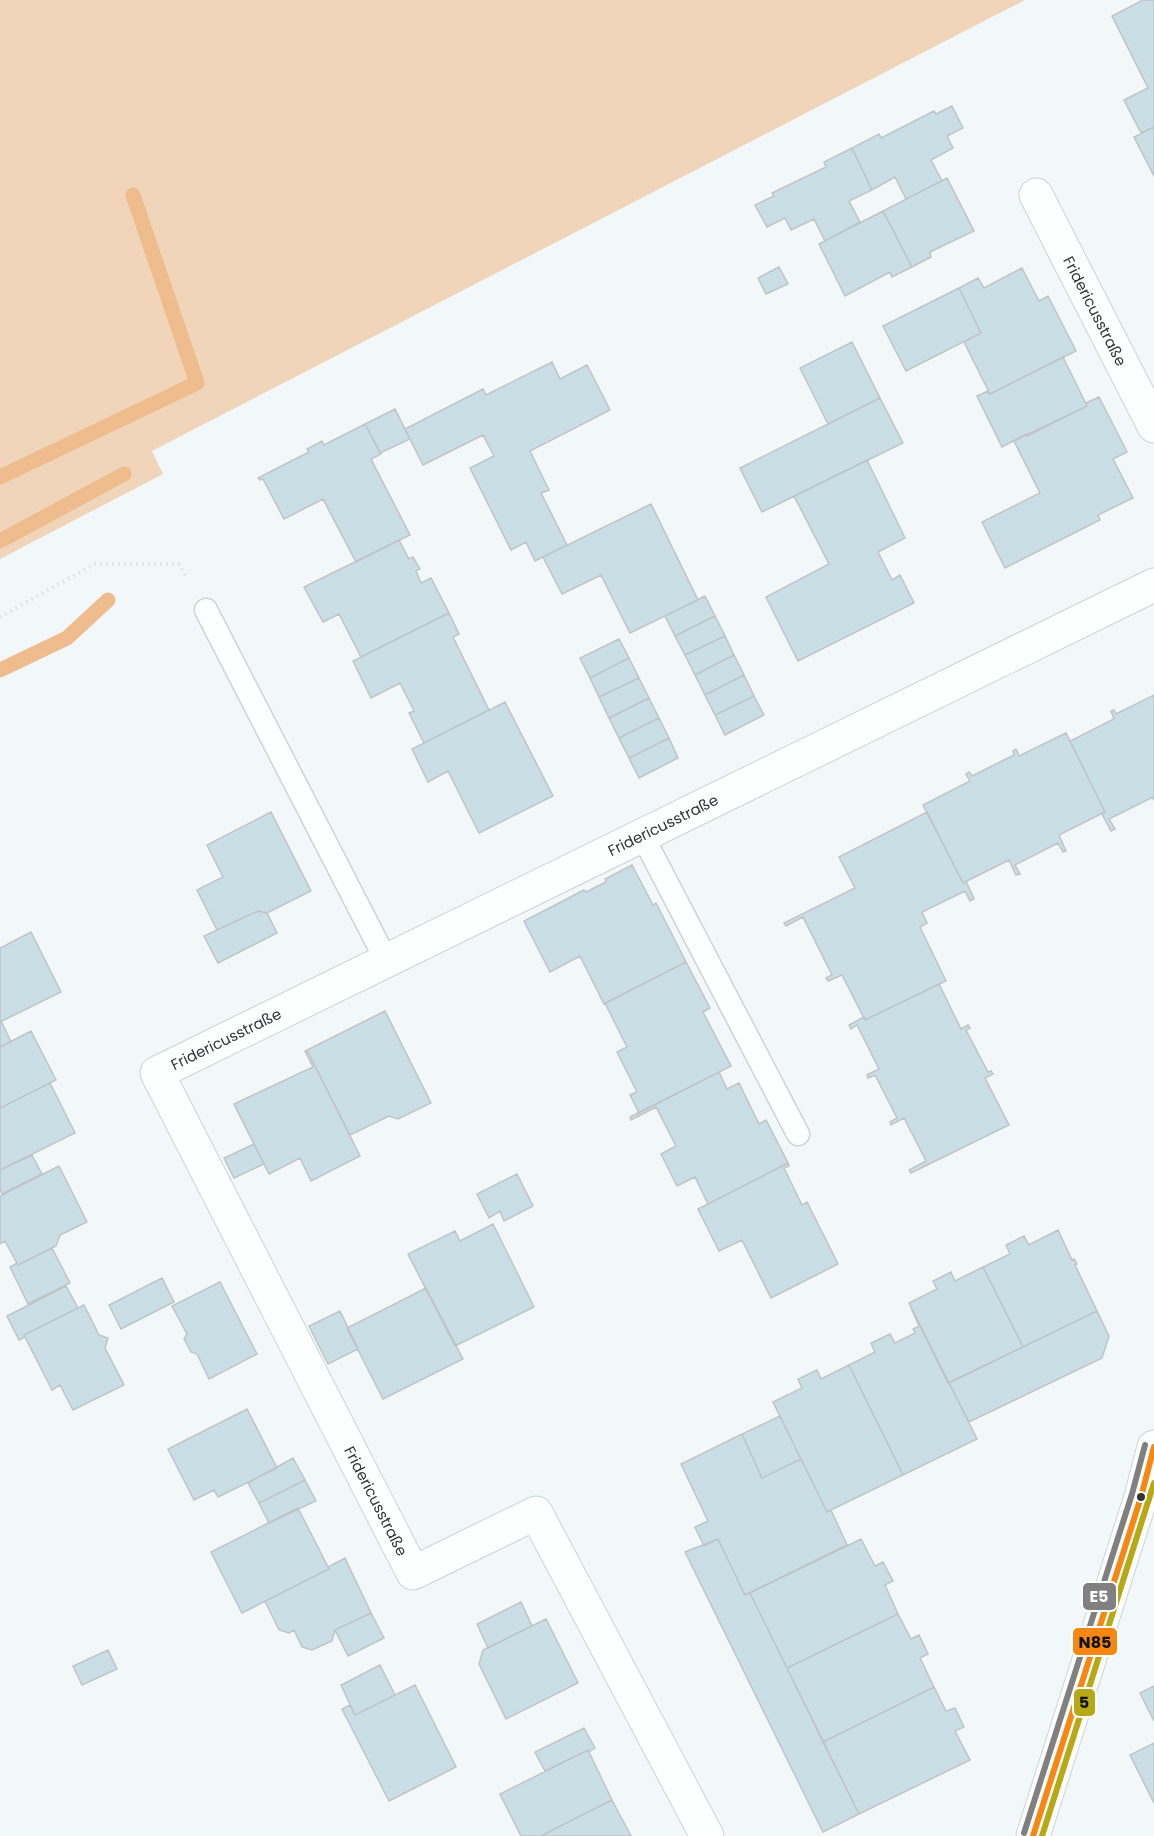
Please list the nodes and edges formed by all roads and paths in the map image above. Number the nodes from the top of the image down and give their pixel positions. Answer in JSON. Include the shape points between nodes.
{"nodes":[{"id":1,"x":1036,"y":195,"type":"dead end"},
{"id":2,"x":1154,"y":426,"type":"edge"},
{"id":3,"x":1154,"y":585,"type":"edge"},
{"id":4,"x":206,"y":610,"type":"joint"},
{"id":5,"x":0,"y":617,"type":"edge"},
{"id":6,"x":642,"y":835,"type":"junction"},
{"id":7,"x":386,"y":960,"type":"junction"},
{"id":8,"x":798,"y":1134,"type":"dead end"},
{"id":9,"x":1154,"y":1447,"type":"edge"},
{"id":10,"x":1147,"y":1498,"type":"edge"},
{"id":11,"x":706,"y":1836,"type":"edge"},
{"id":12,"x":1033,"y":1836,"type":"edge"}],
"edges":[{"from":1,"to":2,"type":"street","name":"Fridericusstraße"},
{"from":3,"to":6,"type":"street","name":"Fridericusstraße"},
{"from":4,"to":5,"type":"path","via":[[179,564],[95,564]]},
{"from":4,"to":7,"type":"lane"},
{"from":6,"to":7,"type":"street","name":"Fridericusstraße"},
{"from":6,"to":8,"type":"lane"},
{"from":7,"to":11,"type":"street","name":"Fridericusstraße","via":[[157,1073],[413,1573],[536,1513]]},
{"from":9,"to":10,"type":"street"},
{"from":10,"to":12,"type":"street"}]}
